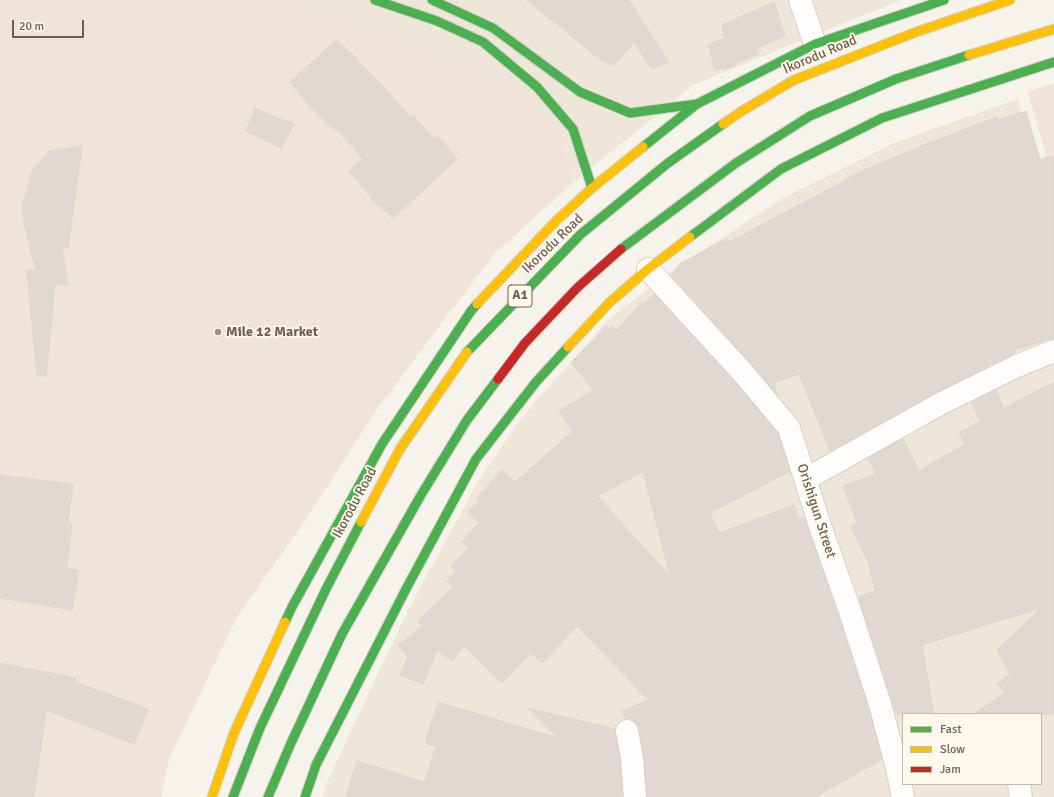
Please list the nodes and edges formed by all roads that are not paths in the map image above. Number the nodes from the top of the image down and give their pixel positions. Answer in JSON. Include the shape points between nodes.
{"nodes":[{"id":1,"x":375,"y":0,"type":"edge"},
{"id":2,"x":432,"y":0,"type":"edge"},
{"id":3,"x":800,"y":0,"type":"edge"},
{"id":4,"x":944,"y":0,"type":"edge"},
{"id":5,"x":1010,"y":0,"type":"edge"},
{"id":6,"x":1054,"y":28,"type":"edge"},
{"id":7,"x":815,"y":44,"type":"junction"},
{"id":8,"x":1054,"y":62,"type":"edge"},
{"id":9,"x":697,"y":104,"type":"junction"},
{"id":10,"x":592,"y":188,"type":"junction"},
{"id":11,"x":648,"y":269,"type":"junction"},
{"id":12,"x":1054,"y":351,"type":"edge"},
{"id":13,"x":806,"y":479,"type":"junction"},
{"id":14,"x":626,"y":731,"type":"dead end"},
{"id":15,"x":1019,"y":785,"type":"edge"},
{"id":16,"x":212,"y":797,"type":"edge"},
{"id":17,"x":234,"y":797,"type":"edge"},
{"id":18,"x":268,"y":797,"type":"edge"},
{"id":19,"x":304,"y":797,"type":"edge"},
{"id":20,"x":635,"y":797,"type":"edge"},
{"id":21,"x":903,"y":797,"type":"edge"},
{"id":22,"x":1021,"y":797,"type":"edge"}],
"edges":[{"from":1,"to":10,"type":"main road","via":[[437,21],[483,42],[537,87],[573,129]]},
{"from":2,"to":9,"type":"main road","via":[[493,28],[580,92],[630,113]]},
{"from":3,"to":7,"type":"street"},
{"from":4,"to":7,"type":"main road","name":"Ikorodu Road"},
{"from":5,"to":17,"type":"main road","name":"Ikorodu Road","number":"A1","via":[[916,32],[794,80],[742,111],[668,163],[581,234],[469,349],[400,450],[333,575],[260,728]]},
{"from":6,"to":18,"type":"main road","number":"A1","via":[[896,79],[810,116],[736,163],[626,244],[578,287],[524,343],[467,420],[421,494],[342,634]]},
{"from":7,"to":9,"type":"main road","name":"Ikorodu Road"},
{"from":8,"to":11,"type":"main road","via":[[882,118],[787,166]]},
{"from":9,"to":10,"type":"main road","name":"Ikorodu Road"},
{"from":10,"to":16,"type":"main road","name":"Ikorodu Road","via":[[556,221],[471,311],[382,444],[292,607],[234,733]]},
{"from":11,"to":13,"type":"street","name":"Orishigun Street","via":[[790,428]]},
{"from":11,"to":19,"type":"main road","via":[[609,303],[536,382],[476,459],[323,751]]},
{"from":12,"to":13,"type":"street","via":[[940,404]]},
{"from":13,"to":21,"type":"street","name":"Orishigun Street","via":[[877,697]]},
{"from":14,"to":20,"type":"street","via":[[632,758]]},
{"from":15,"to":22,"type":"street"}]}
